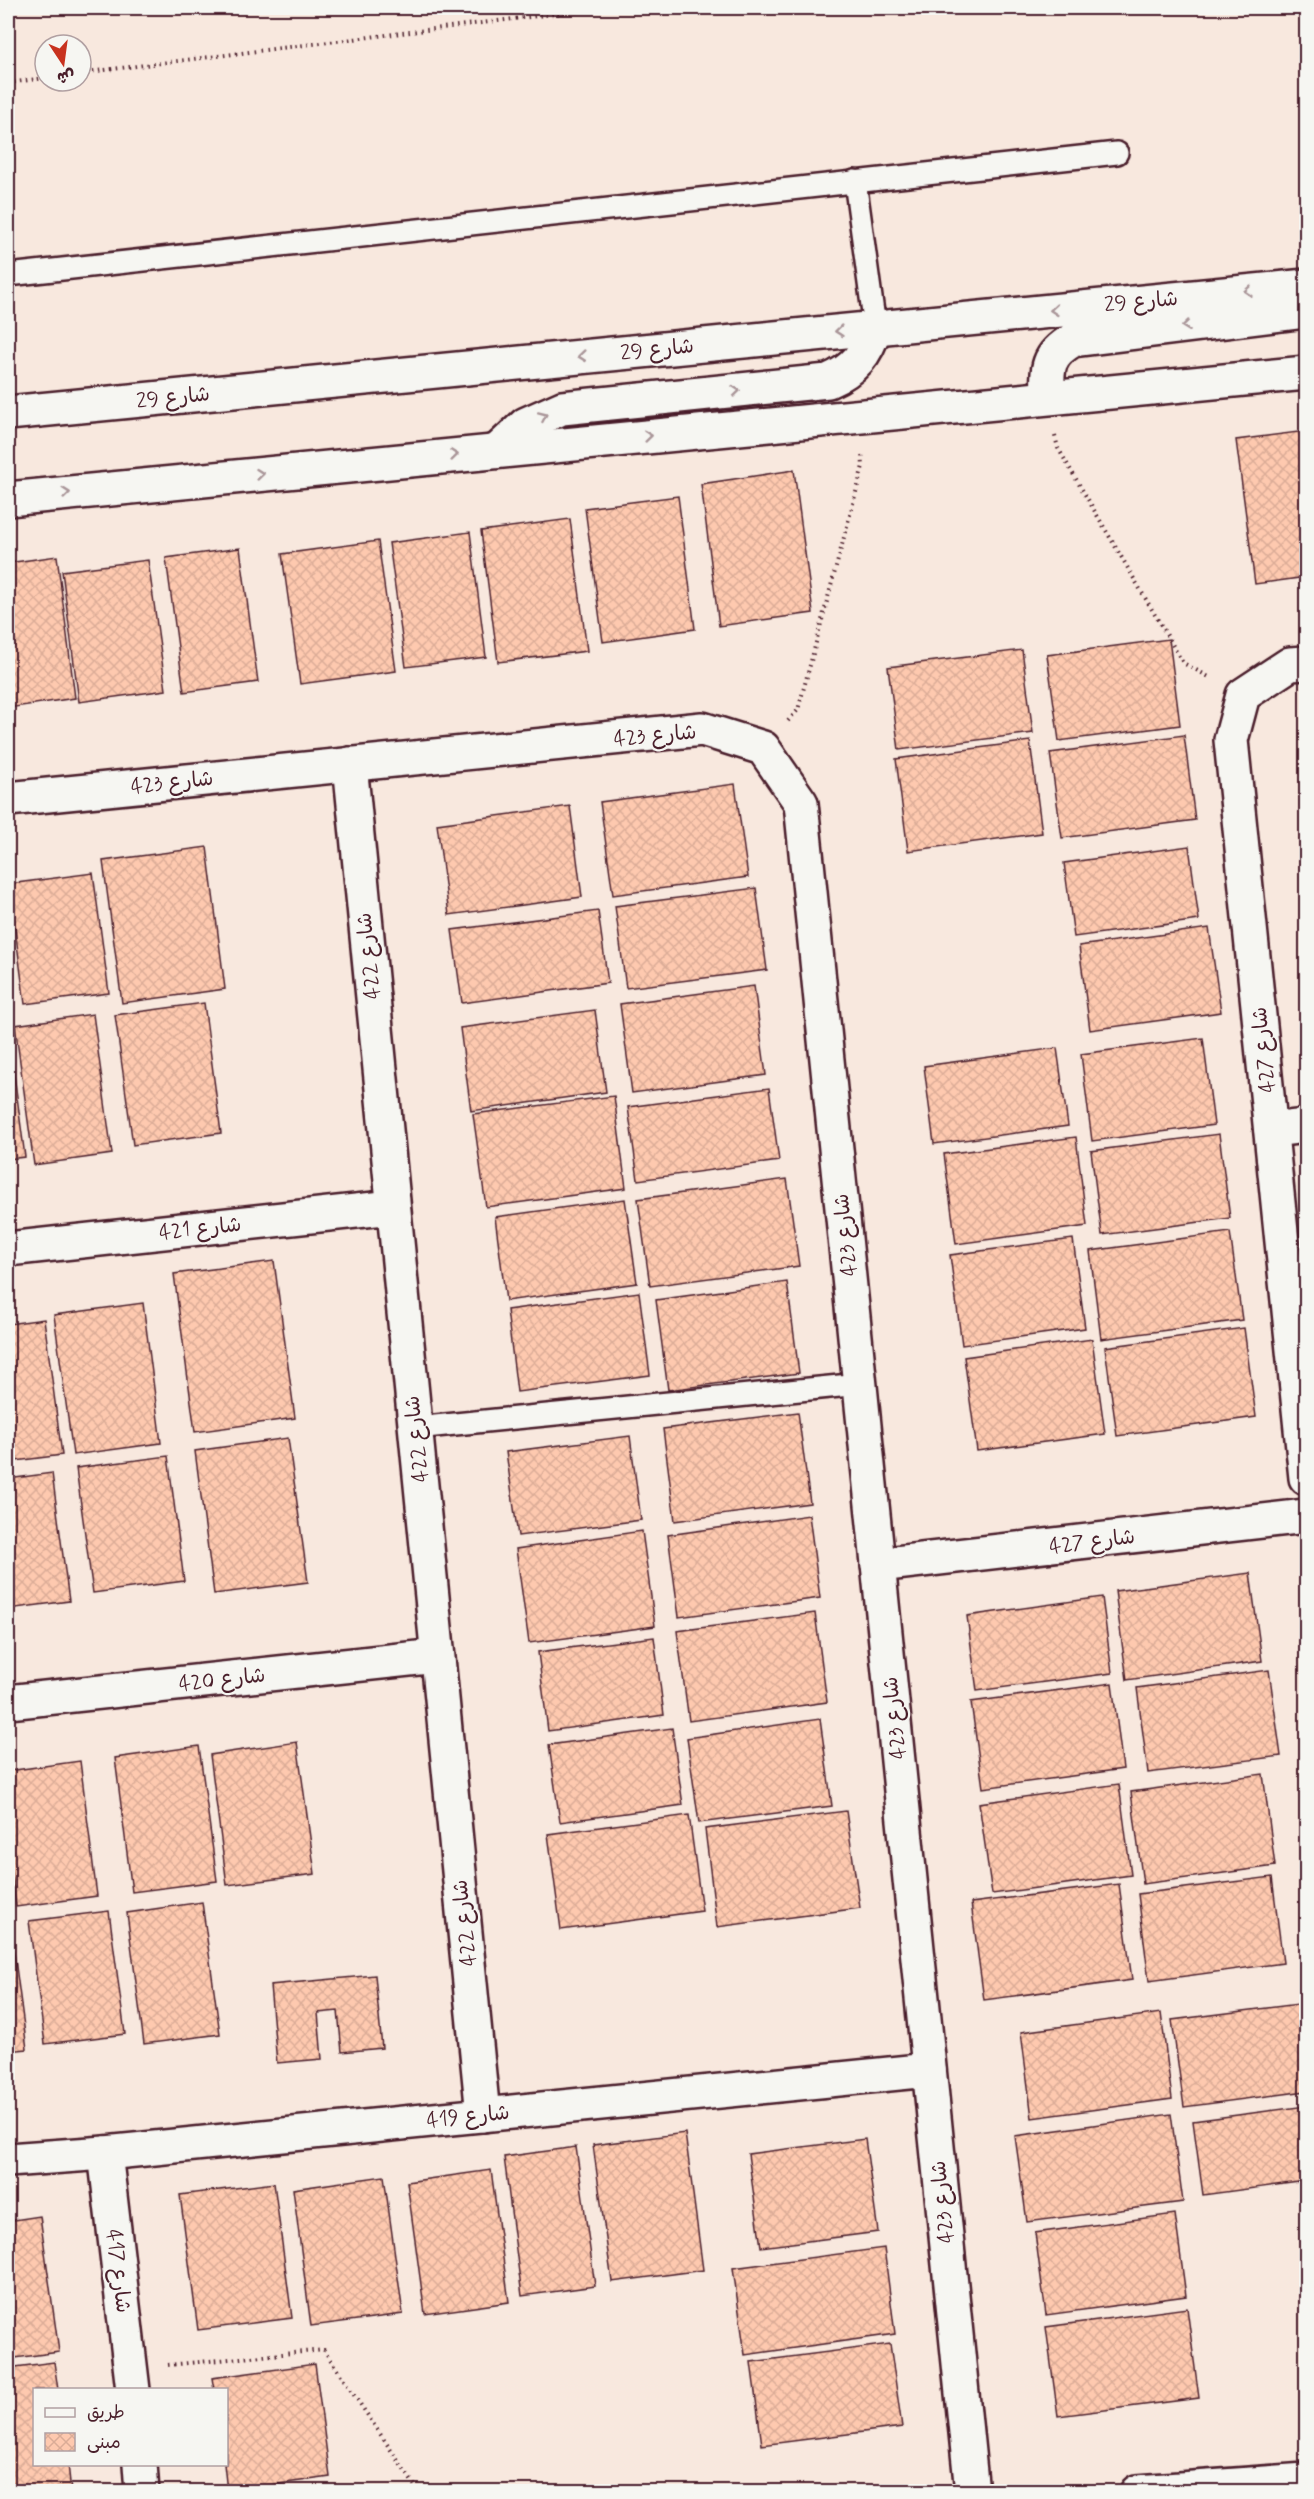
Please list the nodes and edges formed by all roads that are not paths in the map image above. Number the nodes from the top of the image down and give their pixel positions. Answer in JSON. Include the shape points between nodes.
{"nodes":[{"id":1,"x":1118,"y":153,"type":"dead end"},
{"id":2,"x":855,"y":181,"type":"junction"},
{"id":3,"x":8,"y":275,"type":"edge"},
{"id":4,"x":1306,"y":286,"type":"edge"},
{"id":5,"x":1306,"y":311,"type":"edge"},
{"id":6,"x":875,"y":327,"type":"junction"},
{"id":7,"x":1306,"y":373,"type":"edge"},
{"id":8,"x":1048,"y":397,"type":"junction"},
{"id":9,"x":8,"y":413,"type":"edge"},
{"id":10,"x":497,"y":451,"type":"junction"},
{"id":11,"x":8,"y":499,"type":"edge"},
{"id":12,"x":1306,"y":663,"type":"edge"},
{"id":13,"x":350,"y":764,"type":"junction"},
{"id":14,"x":8,"y":799,"type":"edge"},
{"id":15,"x":1306,"y":1126,"type":"edge"},
{"id":16,"x":1271,"y":1130,"type":"junction"},
{"id":17,"x":393,"y":1207,"type":"junction"},
{"id":18,"x":8,"y":1249,"type":"edge"},
{"id":19,"x":860,"y":1384,"type":"junction"},
{"id":20,"x":415,"y":1428,"type":"junction"},
{"id":21,"x":1306,"y":1478,"type":"edge"},
{"id":22,"x":1306,"y":1516,"type":"edge"},
{"id":23,"x":878,"y":1565,"type":"junction"},
{"id":24,"x":437,"y":1656,"type":"junction"},
{"id":25,"x":8,"y":1702,"type":"edge"},
{"id":26,"x":929,"y":2070,"type":"junction"},
{"id":27,"x":483,"y":2115,"type":"junction"},
{"id":28,"x":105,"y":2153,"type":"junction"},
{"id":29,"x":8,"y":2160,"type":"edge"},
{"id":30,"x":132,"y":2379,"type":"edge"},
{"id":31,"x":140,"y":2466,"type":"edge"},
{"id":32,"x":1306,"y":2480,"type":"edge"},
{"id":33,"x":142,"y":2492,"type":"edge"},
{"id":34,"x":972,"y":2492,"type":"edge"},
{"id":35,"x":1137,"y":2492,"type":"edge"}],
"edges":[{"from":1,"to":2,"type":"lane"},
{"from":2,"to":3,"type":"lane"},
{"from":2,"to":6,"type":"lane"},
{"from":4,"to":6,"type":"street","name":"شارع 29","one_way":true},
{"from":5,"to":8,"type":"street","one_way":true,"via":[[1073,340],[1052,357],[1047,370]]},
{"from":6,"to":9,"type":"street","name":"شارع 29","one_way":true},
{"from":10,"to":6,"type":"street","one_way":true,"via":[[526,424],[562,408],[828,381],[859,361],[870,345]]},
{"from":7,"to":8,"type":"street"},
{"from":10,"to":8,"type":"street","one_way":true},
{"from":11,"to":10,"type":"street","one_way":true},
{"from":12,"to":16,"type":"street","name":"شارع 427","via":[[1290,664],[1243,695],[1231,741]]},
{"from":13,"to":14,"type":"street","name":"شارع 423"},
{"from":13,"to":17,"type":"street","name":"شارع 422"},
{"from":13,"to":19,"type":"street","name":"شارع 423","via":[[702,729],[763,748],[801,803]]},
{"from":15,"to":16,"type":"street"},
{"from":16,"to":21,"type":"street","name":"شارع 427"},
{"from":17,"to":18,"type":"street","name":"شارع 421"},
{"from":17,"to":20,"type":"street","name":"شارع 422"},
{"from":19,"to":20,"type":"lane"},
{"from":19,"to":23,"type":"street","name":"شارع 423"},
{"from":20,"to":24,"type":"street","name":"شارع 422"},
{"from":22,"to":23,"type":"street","name":"شارع 427"},
{"from":23,"to":26,"type":"street","name":"شارع 423"},
{"from":24,"to":25,"type":"street","name":"شارع 420"},
{"from":24,"to":27,"type":"street","name":"شارع 422"},
{"from":26,"to":27,"type":"street","name":"شارع 419"},
{"from":26,"to":34,"type":"street","name":"شارع 423"},
{"from":27,"to":28,"type":"street","name":"شارع 419"},
{"from":28,"to":29,"type":"street","name":"شارع 419"},
{"from":28,"to":30,"type":"street","name":"شارع 417"},
{"from":31,"to":33,"type":"street"},
{"from":32,"to":35,"type":"street"}]}
